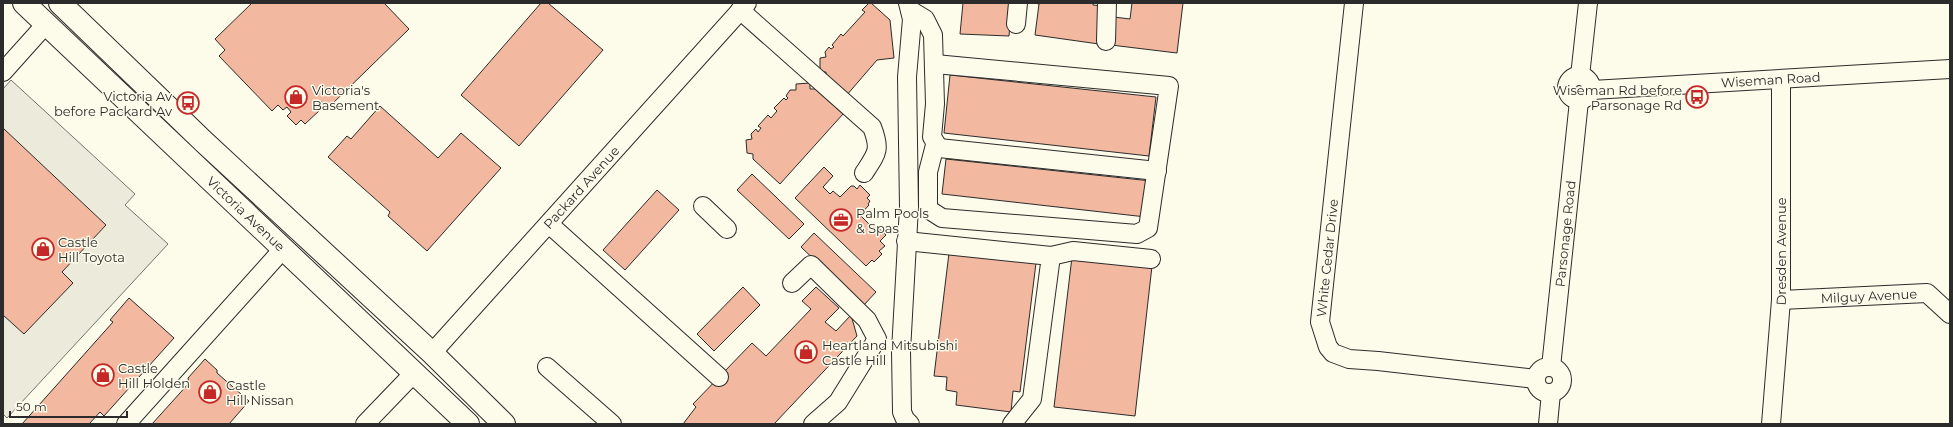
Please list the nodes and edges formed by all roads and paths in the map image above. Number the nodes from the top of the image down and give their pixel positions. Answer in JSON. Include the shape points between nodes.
{"nodes":[{"id":1,"x":24,"y":3,"type":"edge"},
{"id":2,"x":60,"y":3,"type":"edge"},
{"id":3,"x":1018,"y":3,"type":"edge"},
{"id":4,"x":1107,"y":3,"type":"edge"},
{"id":5,"x":1354,"y":3,"type":"edge"},
{"id":6,"x":1588,"y":3,"type":"edge"},
{"id":7,"x":743,"y":6,"type":"edge"},
{"id":8,"x":909,"y":7,"type":"edge"},
{"id":9,"x":46,"y":24,"type":"junction"},
{"id":10,"x":1016,"y":24,"type":"dead end"},
{"id":11,"x":1106,"y":41,"type":"dead end"},
{"id":12,"x":935,"y":64,"type":"junction"},
{"id":13,"x":1950,"y":69,"type":"edge"},
{"id":14,"x":3,"y":72,"type":"edge"},
{"id":15,"x":1781,"y":79,"type":"junction"},
{"id":16,"x":1585,"y":95,"type":"junction"},
{"id":17,"x":204,"y":141,"type":"junction"},
{"id":18,"x":935,"y":145,"type":"junction"},
{"id":19,"x":188,"y":158,"type":"junction"},
{"id":20,"x":1153,"y":170,"type":"junction"},
{"id":21,"x":864,"y":173,"type":"dead end"},
{"id":22,"x":703,"y":206,"type":"dead end"},
{"id":23,"x":549,"y":224,"type":"junction"},
{"id":24,"x":727,"y":229,"type":"dead end"},
{"id":25,"x":300,"y":230,"type":"junction"},
{"id":26,"x":906,"y":241,"type":"junction"},
{"id":27,"x":284,"y":248,"type":"junction"},
{"id":28,"x":1051,"y":256,"type":"junction"},
{"id":29,"x":1151,"y":259,"type":"dead end"},
{"id":30,"x":792,"y":283,"type":"dead end"},
{"id":31,"x":1781,"y":300,"type":"junction"},
{"id":32,"x":1950,"y":314,"type":"edge"},
{"id":33,"x":432,"y":353,"type":"junction"},
{"id":34,"x":547,"y":367,"type":"dead end"},
{"id":35,"x":1551,"y":367,"type":"junction"},
{"id":36,"x":415,"y":372,"type":"junction"},
{"id":37,"x":719,"y":377,"type":"dead end"},
{"id":38,"x":1536,"y":379,"type":"junction"},
{"id":39,"x":1551,"y":393,"type":"junction"},
{"id":40,"x":126,"y":424,"type":"edge"},
{"id":41,"x":365,"y":424,"type":"edge"},
{"id":42,"x":468,"y":424,"type":"edge"},
{"id":43,"x":504,"y":424,"type":"edge"},
{"id":44,"x":612,"y":424,"type":"edge"},
{"id":45,"x":813,"y":424,"type":"edge"},
{"id":46,"x":910,"y":424,"type":"edge"},
{"id":47,"x":1012,"y":424,"type":"edge"},
{"id":48,"x":1548,"y":424,"type":"edge"},
{"id":49,"x":1771,"y":424,"type":"edge"}],
"edges":[{"from":1,"to":9,"type":"main road","name":"Victoria Avenue"},
{"from":2,"to":17,"type":"main road","name":"Victoria Avenue"},
{"from":3,"to":10,"type":"street"},
{"from":4,"to":11,"type":"street"},
{"from":5,"to":38,"type":"street","name":"White Cedar Drive","via":[[1320,322],[1328,347],[1333,353],[1349,359],[1378,360]]},
{"from":6,"to":16,"type":"street","via":[[1580,76],[1587,79]]},
{"from":7,"to":21,"type":"street","via":[[872,126],[878,142],[877,148]]},
{"from":7,"to":23,"type":"street","name":"Packard Avenue"},
{"from":8,"to":12,"type":"street","via":[[921,15],[932,29]]},
{"from":8,"to":26,"type":"street","via":[[912,19],[907,77],[909,207]]},
{"from":9,"to":14,"type":"street"},
{"from":9,"to":19,"type":"main road","name":"Victoria Avenue"},
{"from":12,"to":18,"type":"street","via":[[932,138]]},
{"from":12,"to":20,"type":"street","via":[[1169,86]]},
{"from":13,"to":15,"type":"street","name":"Wiseman Road"},
{"from":15,"to":16,"type":"street","name":"Wiseman Road"},
{"from":15,"to":31,"type":"street","name":"Dresden Avenue"},
{"from":16,"to":35,"type":"street","name":"Parsonage Road"},
{"from":17,"to":19,"type":"main road"},
{"from":17,"to":25,"type":"main road","name":"Victoria Avenue"},
{"from":18,"to":20,"type":"street","via":[[946,149]]},
{"from":18,"to":20,"type":"street","via":[[928,172],[928,209],[942,218],[1137,234],[1148,228]]},
{"from":19,"to":27,"type":"main road","name":"Victoria Avenue"},
{"from":22,"to":24,"type":"street"},
{"from":23,"to":33,"type":"street","name":"Packard Avenue"},
{"from":23,"to":37,"type":"street"},
{"from":25,"to":27,"type":"main road"},
{"from":25,"to":33,"type":"main road","name":"Victoria Avenue"},
{"from":26,"to":28,"type":"street"},
{"from":26,"to":46,"type":"street","via":[[901,351],[902,412]]},
{"from":27,"to":36,"type":"main road","name":"Victoria Avenue"},
{"from":27,"to":40,"type":"street"},
{"from":28,"to":29,"type":"street","via":[[1072,251]]},
{"from":28,"to":47,"type":"street","via":[[1032,400]]},
{"from":30,"to":45,"type":"street","via":[[811,265],[867,320],[876,339],[838,402]]},
{"from":31,"to":32,"type":"street","name":"Milguy Avenue","via":[[1927,293]]},
{"from":31,"to":49,"type":"street","name":"Dresden Avenue"},
{"from":33,"to":36,"type":"main road","name":"Packard Avenue"},
{"from":33,"to":43,"type":"main road","name":"Victoria Avenue"},
{"from":34,"to":44,"type":"street"},
{"from":35,"to":38,"type":"street","via":[[1541,370]]},
{"from":35,"to":39,"type":"street","via":[[1559,371],[1562,380],[1561,387]]},
{"from":36,"to":41,"type":"street"},
{"from":36,"to":42,"type":"main road","name":"Victoria Avenue"},
{"from":38,"to":39,"type":"street","via":[[1540,389]]},
{"from":39,"to":48,"type":"street"}]}
